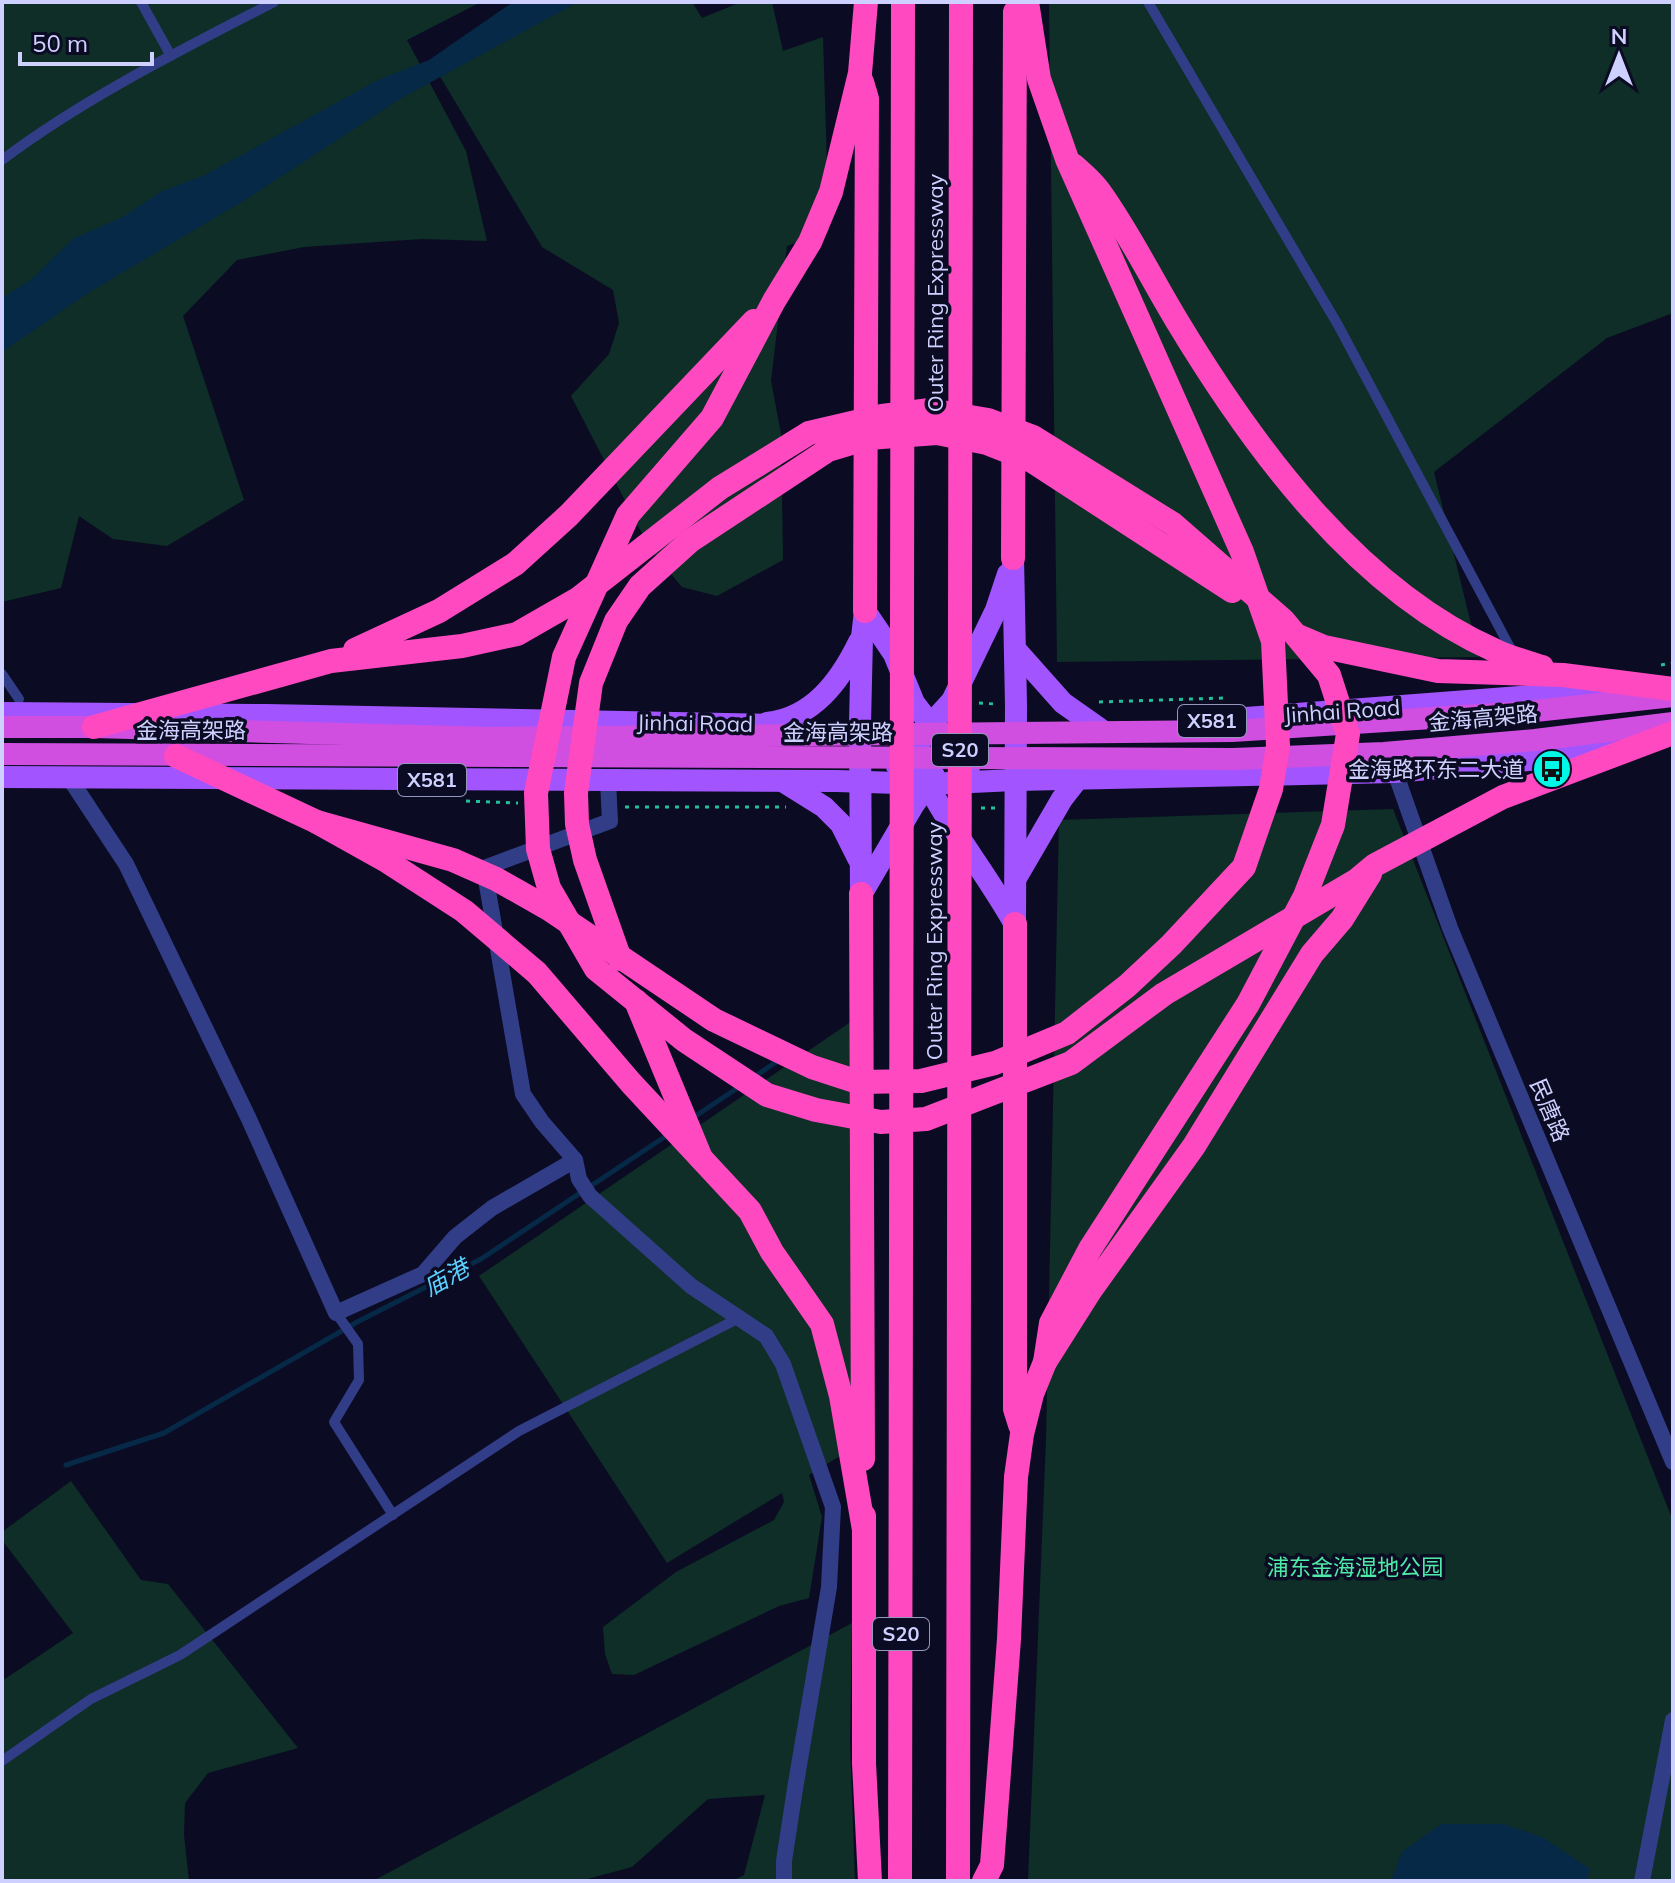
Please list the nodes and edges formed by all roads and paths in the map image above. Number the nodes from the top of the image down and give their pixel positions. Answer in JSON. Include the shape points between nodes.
{"nodes":[{"id":1,"x":141,"y":2,"type":"edge"},
{"id":2,"x":274,"y":2,"type":"edge"},
{"id":3,"x":866,"y":2,"type":"edge"},
{"id":4,"x":903,"y":2,"type":"edge"},
{"id":5,"x":961,"y":2,"type":"edge"},
{"id":6,"x":1015,"y":2,"type":"edge"},
{"id":7,"x":1027,"y":2,"type":"edge"},
{"id":8,"x":1148,"y":2,"type":"edge"},
{"id":9,"x":171,"y":56,"type":"junction"},
{"id":10,"x":860,"y":73,"type":"junction"},
{"id":11,"x":1067,"y":159,"type":"junction"},
{"id":12,"x":2,"y":160,"type":"edge"},
{"id":13,"x":774,"y":301,"type":"junction"},
{"id":14,"x":1013,"y":558,"type":"junction"},
{"id":15,"x":865,"y":611,"type":"junction"},
{"id":16,"x":862,"y":637,"type":"junction"},
{"id":17,"x":1015,"y":649,"type":"junction"},
{"id":18,"x":331,"y":661,"type":"junction"},
{"id":19,"x":2,"y":674,"type":"edge"},
{"id":20,"x":1563,"y":675,"type":"junction"},
{"id":21,"x":1673,"y":678,"type":"edge"},
{"id":22,"x":1673,"y":689,"type":"edge"},
{"id":23,"x":1534,"y":696,"type":"junction"},
{"id":24,"x":1673,"y":696,"type":"edge"},
{"id":25,"x":11,"y":706,"type":"edge"},
{"id":26,"x":1673,"y":723,"type":"edge"},
{"id":27,"x":748,"y":724,"type":"junction"},
{"id":28,"x":868,"y":724,"type":"junction"},
{"id":29,"x":931,"y":724,"type":"junction"},
{"id":30,"x":1015,"y":725,"type":"junction"},
{"id":31,"x":990,"y":726,"type":"junction"},
{"id":32,"x":2,"y":727,"type":"edge"},
{"id":33,"x":94,"y":727,"type":"junction"},
{"id":34,"x":1100,"y":729,"type":"junction"},
{"id":35,"x":1673,"y":733,"type":"edge"},
{"id":36,"x":1673,"y":742,"type":"edge"},
{"id":37,"x":2,"y":754,"type":"edge"},
{"id":38,"x":913,"y":754,"type":"junction"},
{"id":39,"x":953,"y":754,"type":"junction"},
{"id":40,"x":176,"y":756,"type":"junction"},
{"id":41,"x":1395,"y":772,"type":"junction"},
{"id":42,"x":2,"y":777,"type":"edge"},
{"id":43,"x":70,"y":779,"type":"junction"},
{"id":44,"x":1015,"y":780,"type":"junction"},
{"id":45,"x":608,"y":781,"type":"junction"},
{"id":46,"x":783,"y":781,"type":"junction"},
{"id":47,"x":985,"y":781,"type":"junction"},
{"id":48,"x":1076,"y":781,"type":"junction"},
{"id":49,"x":869,"y":782,"type":"junction"},
{"id":50,"x":928,"y":784,"type":"junction"},
{"id":51,"x":317,"y":822,"type":"junction"},
{"id":52,"x":861,"y":864,"type":"junction"},
{"id":53,"x":1375,"y":865,"type":"junction"},
{"id":54,"x":1015,"y":879,"type":"junction"},
{"id":55,"x":861,"y":894,"type":"junction"},
{"id":56,"x":1015,"y":924,"type":"junction"},
{"id":57,"x":701,"y":1158,"type":"junction"},
{"id":58,"x":575,"y":1160,"type":"junction"},
{"id":59,"x":338,"y":1316,"type":"junction"},
{"id":60,"x":739,"y":1318,"type":"junction"},
{"id":61,"x":1045,"y":1362,"type":"junction"},
{"id":62,"x":1022,"y":1434,"type":"junction"},
{"id":63,"x":1673,"y":1462,"type":"edge"},
{"id":64,"x":393,"y":1515,"type":"junction"},
{"id":65,"x":864,"y":1530,"type":"junction"},
{"id":66,"x":1673,"y":1720,"type":"edge"},
{"id":67,"x":2,"y":1761,"type":"edge"},
{"id":68,"x":784,"y":1881,"type":"edge"},
{"id":69,"x":870,"y":1881,"type":"edge"},
{"id":70,"x":900,"y":1881,"type":"edge"},
{"id":71,"x":958,"y":1881,"type":"edge"},
{"id":72,"x":984,"y":1881,"type":"edge"},
{"id":73,"x":1642,"y":1881,"type":"edge"}],
"edges":[{"from":1,"to":9,"type":"lane"},
{"from":2,"to":9,"type":"lane"},
{"from":3,"to":10,"type":"highway"},
{"from":4,"to":70,"type":"highway","name":"Outer Ring Expressway","number":"S20"},
{"from":5,"to":71,"type":"highway","name":"Outer Ring Expressway","number":"S20"},
{"from":6,"to":14,"type":"highway"},
{"from":7,"to":11,"type":"highway","via":[[1039,79]]},
{"from":8,"to":23,"type":"lane","via":[[1338,325]]},
{"from":9,"to":12,"type":"lane"},
{"from":10,"to":13,"type":"highway","via":[[831,192],[810,242]]},
{"from":10,"to":15,"type":"highway","via":[[867,99]]},
{"from":11,"to":20,"type":"highway","via":[[1098,189],[1246,430],[1317,516],[1386,582],[1438,618],[1496,651]]},
{"from":11,"to":51,"type":"highway","via":[[1242,552],[1273,641],[1278,746],[1271,789],[1244,867],[1127,986],[1067,1033],[995,1063],[921,1081],[858,1082],[812,1067],[714,1020],[496,879],[453,860]]},
{"from":13,"to":18,"type":"highway","via":[[569,515],[515,564],[439,611]]},
{"from":13,"to":53,"type":"highway","via":[[712,418],[628,515],[564,657],[536,793],[538,849],[549,888],[596,969],[684,1040],[767,1095],[881,1122],[926,1119],[1071,1063],[1164,994]]},
{"from":14,"to":17,"type":"main road"},
{"from":14,"to":29,"type":"main road","via":[[996,610],[952,701]]},
{"from":15,"to":16,"type":"main road"},
{"from":15,"to":29,"type":"main road","via":[[894,654],[914,703]]},
{"from":16,"to":27,"type":"main road","via":[[829,692],[800,715]]},
{"from":16,"to":28,"type":"main road"},
{"from":17,"to":30,"type":"main road"},
{"from":17,"to":34,"type":"main road","via":[[1063,703]]},
{"from":18,"to":33,"type":"highway"},
{"from":18,"to":61,"type":"highway","via":[[517,634],[578,599],[720,488],[809,433],[930,410],[988,420],[1033,437],[1173,524],[1266,603],[1329,675],[1348,734],[1333,825],[1305,896],[1248,1004],[1070,1286],[1051,1323]]},
{"from":19,"to":25,"type":"lane"},
{"from":20,"to":22,"type":"highway"},
{"from":20,"to":57,"type":"highway","via":[[1438,671],[1324,647],[1282,629],[1226,586],[1032,461],[987,443],[937,433],[868,438],[828,450],[690,541],[640,586],[616,621],[591,683],[576,793],[585,860],[651,1042]]},
{"from":21,"to":23,"type":"main road","name":"Jinhai Road","number":"X581"},
{"from":23,"to":34,"type":"main road","name":"Jinhai Road","number":"X581"},
{"from":24,"to":33,"type":"highway","name":"金海高架路","via":[[1526,712],[1232,731],[490,738]]},
{"from":25,"to":27,"type":"main road","name":"Jinhai Road","number":"X581"},
{"from":26,"to":40,"type":"highway","name":"金海高架路","via":[[1399,752],[1233,759]]},
{"from":27,"to":28,"type":"main road","name":"Jinhai Road","number":"X581"},
{"from":28,"to":29,"type":"main road","name":"Jinhai Road","number":"X581"},
{"from":28,"to":38,"type":"main road"},
{"from":28,"to":49,"type":"main road"},
{"from":29,"to":31,"type":"main road","name":"Jinhai Road","number":"X581"},
{"from":29,"to":38,"type":"main road"},
{"from":29,"to":39,"type":"main road"},
{"from":30,"to":31,"type":"main road","name":"Jinhai Road","number":"X581"},
{"from":30,"to":34,"type":"main road","name":"Jinhai Road","number":"X581"},
{"from":30,"to":44,"type":"main road"},
{"from":31,"to":39,"type":"main road"},
{"from":32,"to":33,"type":"highway","name":"金海高架路"},
{"from":35,"to":53,"type":"highway","via":[[1503,797]]},
{"from":36,"to":41,"type":"main road","number":"X581"},
{"from":37,"to":40,"type":"highway","name":"金海高架路"},
{"from":38,"to":49,"type":"main road"},
{"from":38,"to":50,"type":"main road"},
{"from":39,"to":47,"type":"main road"},
{"from":39,"to":50,"type":"main road"},
{"from":40,"to":51,"type":"highway"},
{"from":41,"to":48,"type":"main road","number":"X581"},
{"from":41,"to":63,"type":"street","name":"民唐路","via":[[1450,928]]},
{"from":42,"to":43,"type":"main road","number":"X581"},
{"from":43,"to":45,"type":"main road","number":"X581"},
{"from":43,"to":59,"type":"street","via":[[146,904]]},
{"from":44,"to":47,"type":"main road","number":"X581"},
{"from":44,"to":48,"type":"main road","number":"X581"},
{"from":44,"to":54,"type":"main road"},
{"from":45,"to":46,"type":"main road","number":"X581"},
{"from":45,"to":58,"type":"street","via":[[610,821],[484,868],[523,1094]]},
{"from":46,"to":49,"type":"main road","number":"X581"},
{"from":46,"to":52,"type":"main road","via":[[841,824]]},
{"from":47,"to":50,"type":"main road","number":"X581"},
{"from":48,"to":54,"type":"main road"},
{"from":49,"to":50,"type":"main road","number":"X581"},
{"from":49,"to":52,"type":"main road"},
{"from":50,"to":55,"type":"main road"},
{"from":50,"to":56,"type":"main road"},
{"from":51,"to":57,"type":"highway","via":[[464,911],[537,973]]},
{"from":52,"to":55,"type":"main road"},
{"from":53,"to":61,"type":"highway","via":[[1342,919],[1312,954],[1194,1146]]},
{"from":54,"to":56,"type":"main road"},
{"from":55,"to":65,"type":"highway"},
{"from":56,"to":62,"type":"highway","via":[[1015,1409]]},
{"from":57,"to":65,"type":"highway","via":[[750,1211],[822,1324],[841,1396]]},
{"from":58,"to":59,"type":"street","via":[[492,1208],[455,1237],[423,1274]]},
{"from":58,"to":60,"type":"street","via":[[590,1196],[691,1286]]},
{"from":59,"to":64,"type":"lane","via":[[358,1344],[359,1380],[334,1422]]},
{"from":60,"to":64,"type":"lane","via":[[519,1431]]},
{"from":60,"to":68,"type":"street","via":[[766,1336],[783,1364],[833,1507],[829,1587]]},
{"from":61,"to":62,"type":"highway"},
{"from":62,"to":72,"type":"highway","via":[[992,1865]]},
{"from":64,"to":67,"type":"lane","via":[[180,1655],[91,1699]]},
{"from":65,"to":69,"type":"highway"},
{"from":66,"to":73,"type":"street"}]}
